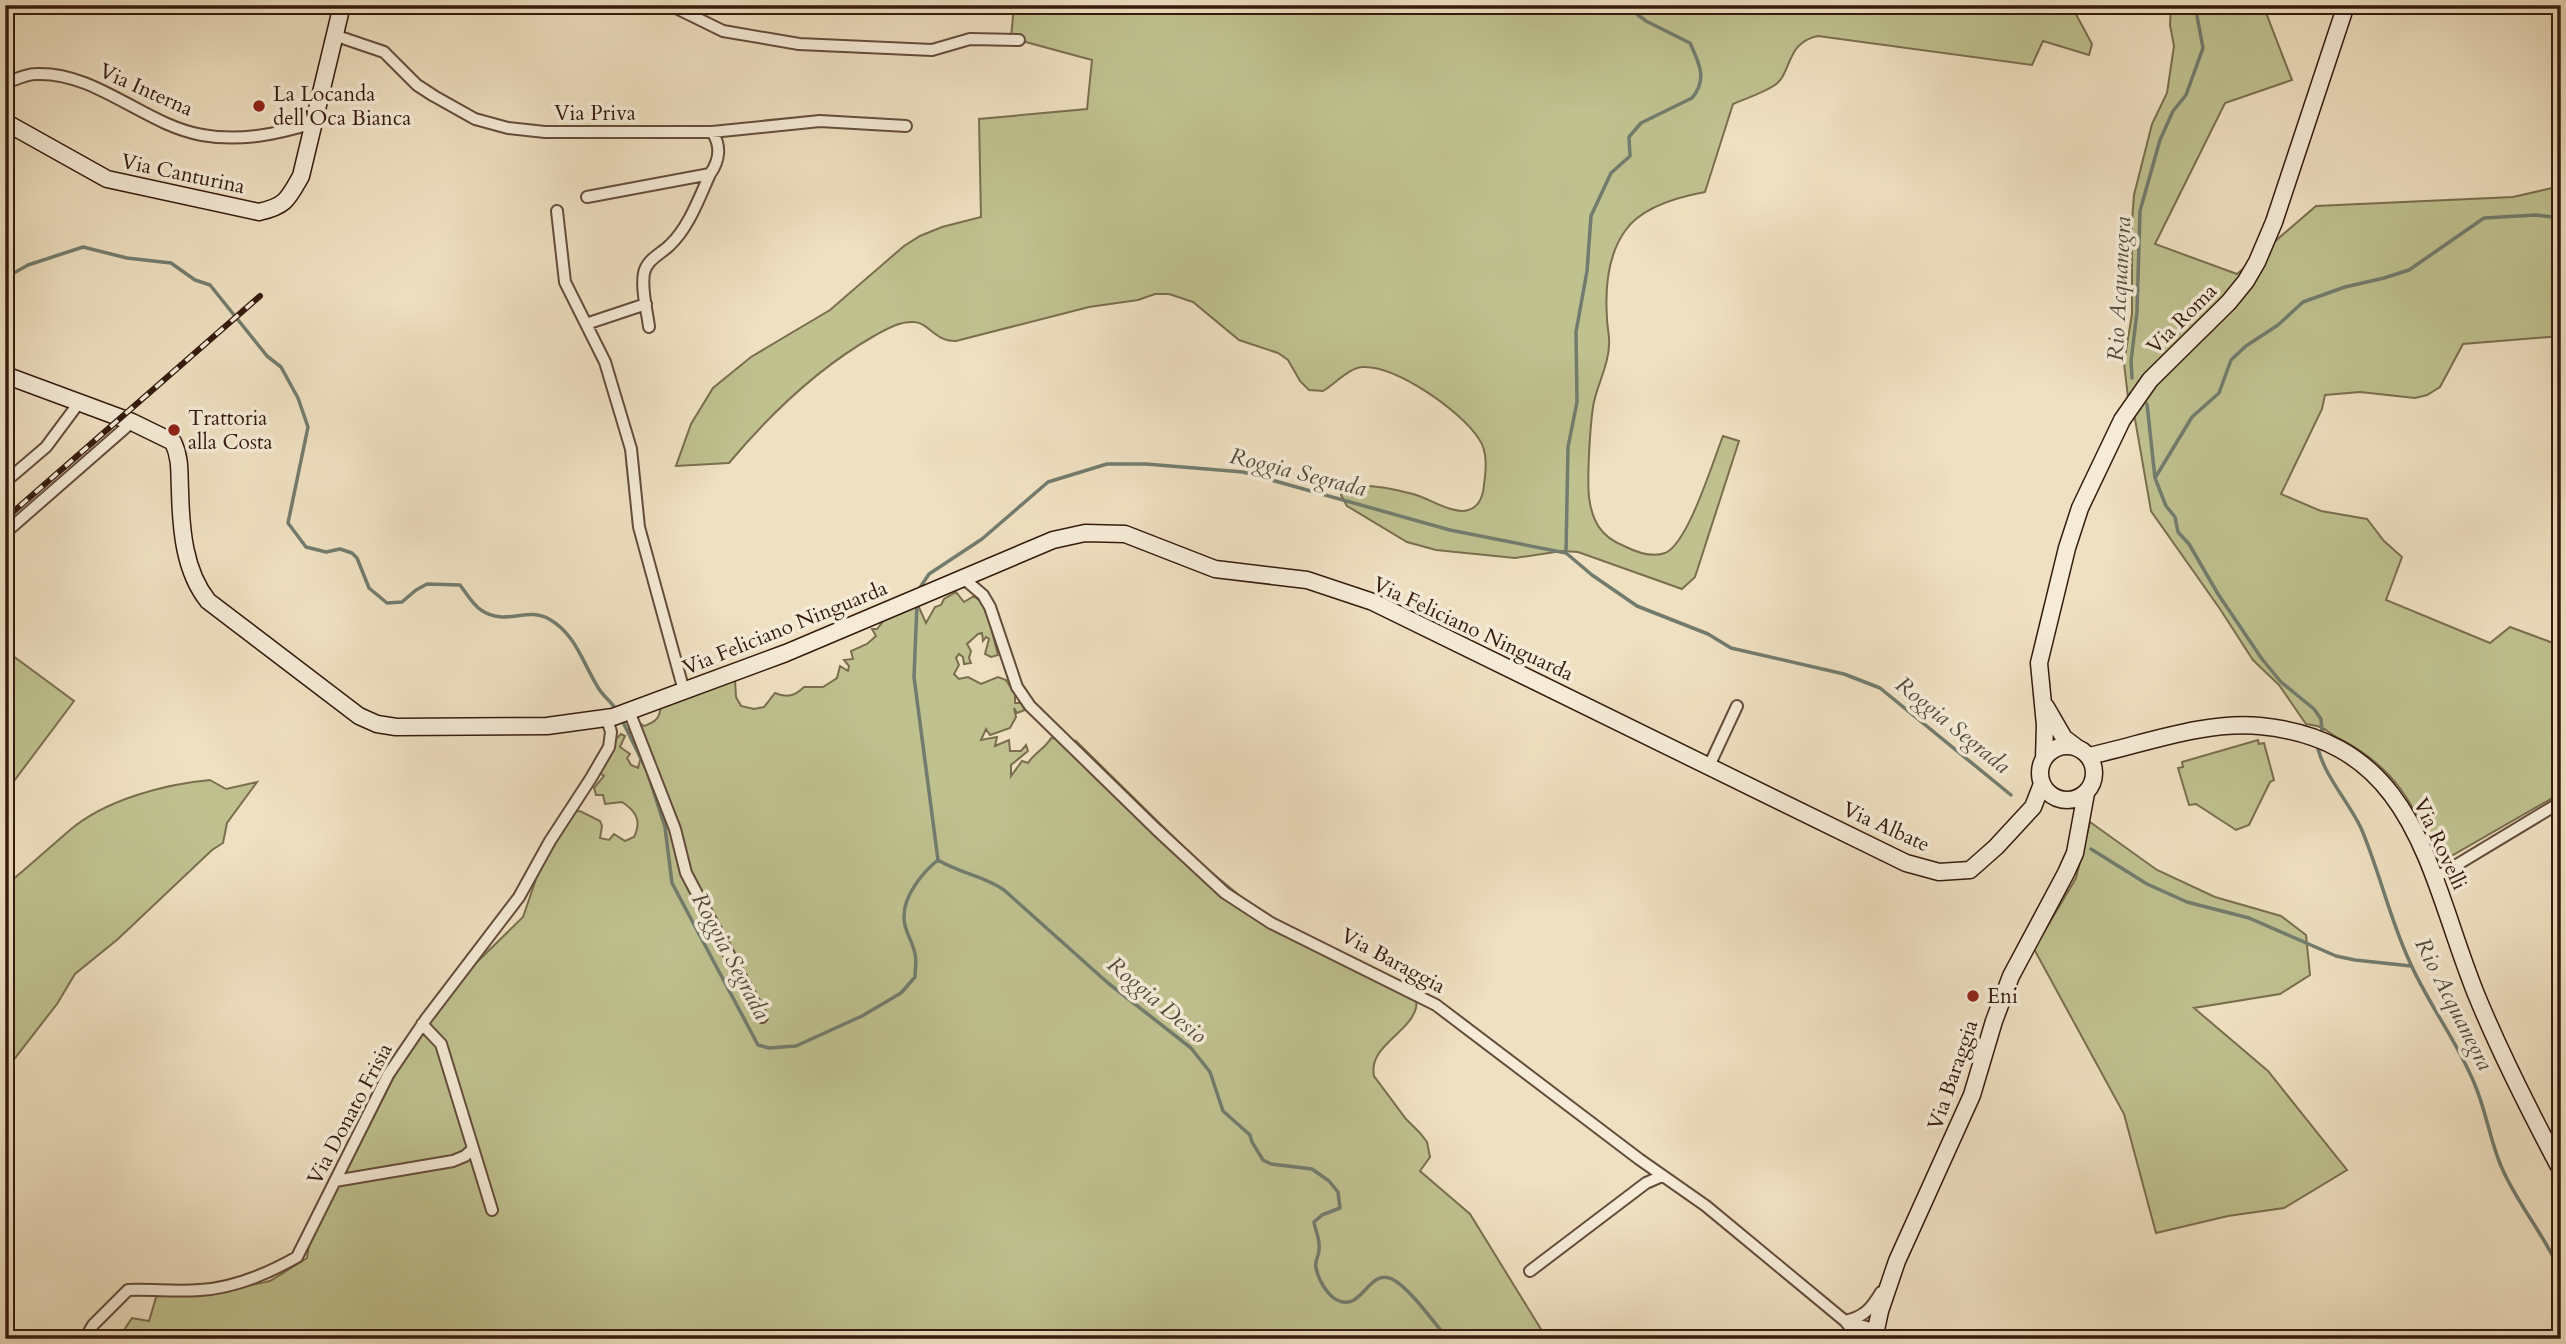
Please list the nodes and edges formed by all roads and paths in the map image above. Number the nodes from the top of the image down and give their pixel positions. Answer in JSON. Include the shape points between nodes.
{"nodes":[{"id":1,"x":342,"y":5,"type":"edge"},
{"id":2,"x":670,"y":5,"type":"edge"},
{"id":3,"x":2346,"y":5,"type":"edge"},
{"id":4,"x":334,"y":35,"type":"junction"},
{"id":5,"x":1019,"y":40,"type":"dead end"},
{"id":6,"x":5,"y":83,"type":"edge"},
{"id":7,"x":5,"y":122,"type":"edge"},
{"id":8,"x":314,"y":123,"type":"junction"},
{"id":9,"x":906,"y":125,"type":"dead end"},
{"id":10,"x":712,"y":132,"type":"junction"},
{"id":11,"x":710,"y":174,"type":"junction"},
{"id":12,"x":587,"y":197,"type":"dead end"},
{"id":13,"x":558,"y":211,"type":"dead end"},
{"id":14,"x":646,"y":304,"type":"junction"},
{"id":15,"x":586,"y":324,"type":"junction"},
{"id":16,"x":649,"y":327,"type":"dead end"},
{"id":17,"x":5,"y":375,"type":"edge"},
{"id":18,"x":78,"y":404,"type":"junction"},
{"id":19,"x":132,"y":422,"type":"junction"},
{"id":20,"x":5,"y":482,"type":"edge"},
{"id":21,"x":5,"y":533,"type":"edge"},
{"id":22,"x":963,"y":578,"type":"junction"},
{"id":23,"x":684,"y":691,"type":"junction"},
{"id":24,"x":2042,"y":698,"type":"junction"},
{"id":25,"x":1737,"y":706,"type":"dead end"},
{"id":26,"x":619,"y":715,"type":"junction"},
{"id":27,"x":2134,"y":747,"type":"junction"},
{"id":28,"x":2082,"y":752,"type":"junction"},
{"id":29,"x":2044,"y":759,"type":"junction"},
{"id":30,"x":1709,"y":766,"type":"junction"},
{"id":31,"x":2095,"y":774,"type":"junction"},
{"id":32,"x":2042,"y":784,"type":"junction"},
{"id":33,"x":2086,"y":793,"type":"junction"},
{"id":34,"x":2058,"y":798,"type":"junction"},
{"id":35,"x":2561,"y":802,"type":"edge"},
{"id":36,"x":2034,"y":807,"type":"junction"},
{"id":37,"x":2079,"y":829,"type":"junction"},
{"id":38,"x":2435,"y":878,"type":"junction"},
{"id":39,"x":762,"y":1017,"type":"dead end"},
{"id":40,"x":422,"y":1024,"type":"junction"},
{"id":41,"x":473,"y":1149,"type":"junction"},
{"id":42,"x":2561,"y":1170,"type":"edge"},
{"id":43,"x":1662,"y":1176,"type":"junction"},
{"id":44,"x":335,"y":1181,"type":"junction"},
{"id":45,"x":492,"y":1210,"type":"dead end"},
{"id":46,"x":1896,"y":1264,"type":"junction"},
{"id":47,"x":1530,"y":1271,"type":"dead end"},
{"id":48,"x":1845,"y":1321,"type":"junction"},
{"id":49,"x":1875,"y":1334,"type":"edge"},
{"id":50,"x":85,"y":1339,"type":"edge"},
{"id":51,"x":1860,"y":1339,"type":"edge"}],
"edges":[{"from":1,"to":4,"type":"street","name":"Via Canturina"},
{"from":2,"to":5,"type":"street","via":[[723,31],[799,44],[932,50],[970,39]]},
{"from":3,"to":24,"type":"street","name":"Via Roma","via":[[2258,262],[2230,302],[2150,380],[2122,420],[2084,499],[2041,654]]},
{"from":4,"to":8,"type":"street","name":"Via Canturina"},
{"from":4,"to":10,"type":"street","name":"Via Priva","via":[[384,52],[434,96],[475,118],[508,128]]},
{"from":6,"to":8,"type":"street","name":"Via Interna","via":[[35,74],[73,77],[166,124],[201,135],[277,134]]},
{"from":7,"to":8,"type":"street","name":"Via Canturina","via":[[107,179],[259,212],[288,200],[301,176]]},
{"from":9,"to":10,"type":"street","name":"Via Priva","via":[[820,121]]},
{"from":10,"to":11,"type":"street","via":[[719,151]]},
{"from":11,"to":12,"type":"street"},
{"from":11,"to":14,"type":"street","via":[[687,222],[645,271]]},
{"from":13,"to":15,"type":"street","via":[[565,282]]},
{"from":14,"to":15,"type":"street"},
{"from":14,"to":16,"type":"street"},
{"from":15,"to":23,"type":"street","via":[[605,362],[631,449],[639,527]]},
{"from":17,"to":18,"type":"street","name":"Via Feliciano Ninguarda"},
{"from":18,"to":19,"type":"street","name":"Via Feliciano Ninguarda"},
{"from":18,"to":20,"type":"street","via":[[46,447]]},
{"from":19,"to":21,"type":"street"},
{"from":19,"to":26,"type":"street","name":"Via Feliciano Ninguarda","via":[[173,442],[177,451],[182,534],[198,589],[359,716],[396,727],[547,726]]},
{"from":22,"to":23,"type":"street","name":"Via Feliciano Ninguarda"},
{"from":22,"to":30,"type":"street","name":"Via Feliciano Ninguarda","via":[[1053,540],[1085,533],[1125,534],[1215,569],[1307,580],[1373,602]]},
{"from":22,"to":43,"type":"street","name":"Via Baraggia","via":[[990,607],[1017,687],[1030,706],[1226,893],[1271,923],[1436,1005]]},
{"from":23,"to":26,"type":"street","name":"Via Feliciano Ninguarda"},
{"from":24,"to":28,"type":"street","name":"Via Roma","via":[[2064,738]]},
{"from":24,"to":29,"type":"street","name":"Via Roma"},
{"from":25,"to":30,"type":"street"},
{"from":26,"to":39,"type":"street","via":[[675,829],[686,873]]},
{"from":26,"to":40,"type":"street","name":"Via Donato Frisia","via":[[609,747],[519,897]]},
{"from":27,"to":28,"type":"street","name":"Via Rovelli"},
{"from":27,"to":31,"type":"street","name":"Via Rovelli"},
{"from":27,"to":38,"type":"street","name":"Via Rovelli","via":[[2237,726],[2283,729],[2329,743],[2388,788],[2406,814]]},
{"from":28,"to":29,"type":"street","via":[[2058,748]]},
{"from":28,"to":31,"type":"street"},
{"from":29,"to":32,"type":"street"},
{"from":30,"to":36,"type":"street","name":"Via Albate","via":[[1906,863],[1939,872],[1970,870]]},
{"from":31,"to":33,"type":"street"},
{"from":32,"to":34,"type":"street"},
{"from":32,"to":36,"type":"street","name":"Via Albate"},
{"from":33,"to":34,"type":"street","via":[[2079,798]]},
{"from":33,"to":37,"type":"street","name":"Via Baraggia"},
{"from":34,"to":36,"type":"street","name":"Via Albate"},
{"from":34,"to":37,"type":"street","via":[[2073,810]]},
{"from":35,"to":38,"type":"street"},
{"from":37,"to":46,"type":"street","name":"Via Baraggia","via":[[2066,873],[2011,976],[1972,1095]]},
{"from":38,"to":42,"type":"street","name":"Via Rovelli","via":[[2490,1027]]},
{"from":40,"to":41,"type":"street","via":[[441,1044]]},
{"from":40,"to":44,"type":"street","name":"Via Donato Frisia","via":[[388,1075]]},
{"from":41,"to":44,"type":"street","via":[[453,1161]]},
{"from":41,"to":45,"type":"street"},
{"from":43,"to":47,"type":"street","via":[[1646,1183]]},
{"from":43,"to":48,"type":"street","name":"Via Baraggia","via":[[1706,1206]]},
{"from":44,"to":50,"type":"street","name":"Via Donato Frisia","via":[[297,1257],[270,1273],[232,1285],[128,1290]]},
{"from":46,"to":48,"type":"street","via":[[1872,1308]]},
{"from":46,"to":49,"type":"street","name":"Via Baraggia"},
{"from":48,"to":49,"type":"street"},
{"from":48,"to":51,"type":"street","name":"Via Baraggia"}]}
